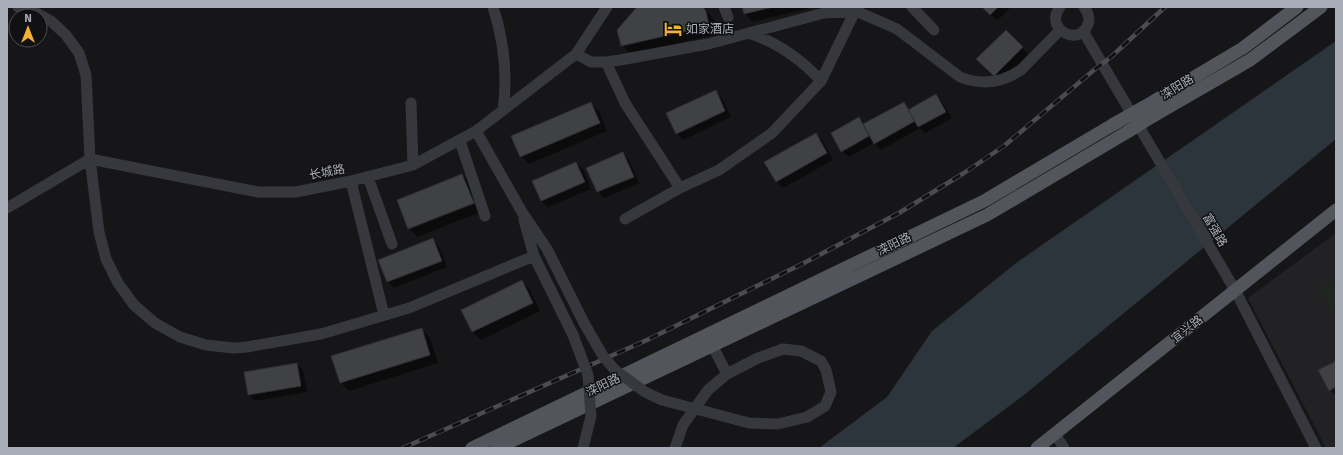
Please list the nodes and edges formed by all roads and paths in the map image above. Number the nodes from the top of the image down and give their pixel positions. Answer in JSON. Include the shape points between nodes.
{"nodes":[{"id":1,"x":18,"y":7,"type":"edge"},
{"id":2,"x":492,"y":7,"type":"edge"},
{"id":3,"x":608,"y":7,"type":"edge"},
{"id":4,"x":912,"y":7,"type":"edge"},
{"id":5,"x":1060,"y":7,"type":"edge"},
{"id":6,"x":1084,"y":7,"type":"edge"},
{"id":7,"x":1297,"y":7,"type":"edge"},
{"id":8,"x":1321,"y":7,"type":"edge"},
{"id":9,"x":857,"y":9,"type":"edge"},
{"id":10,"x":934,"y":30,"type":"dead end"},
{"id":11,"x":1060,"y":30,"type":"junction"},
{"id":12,"x":1084,"y":31,"type":"junction"},
{"id":13,"x":749,"y":33,"type":"junction"},
{"id":14,"x":576,"y":54,"type":"junction"},
{"id":15,"x":606,"y":62,"type":"junction"},
{"id":16,"x":821,"y":81,"type":"junction"},
{"id":17,"x":411,"y":103,"type":"dead end"},
{"id":18,"x":504,"y":110,"type":"junction"},
{"id":19,"x":476,"y":131,"type":"junction"},
{"id":20,"x":460,"y":141,"type":"junction"},
{"id":21,"x":90,"y":159,"type":"junction"},
{"id":22,"x":413,"y":165,"type":"junction"},
{"id":23,"x":368,"y":177,"type":"junction"},
{"id":24,"x":351,"y":181,"type":"junction"},
{"id":25,"x":680,"y":188,"type":"junction"},
{"id":26,"x":7,"y":208,"type":"edge"},
{"id":27,"x":1336,"y":210,"type":"edge"},
{"id":28,"x":522,"y":212,"type":"junction"},
{"id":29,"x":484,"y":216,"type":"dead end"},
{"id":30,"x":626,"y":219,"type":"dead end"},
{"id":31,"x":392,"y":244,"type":"dead end"},
{"id":32,"x":534,"y":256,"type":"junction"},
{"id":33,"x":1235,"y":290,"type":"junction"},
{"id":34,"x":384,"y":316,"type":"junction"},
{"id":35,"x":712,"y":345,"type":"junction"},
{"id":36,"x":727,"y":374,"type":"junction"},
{"id":37,"x":1055,"y":434,"type":"junction"},
{"id":38,"x":472,"y":448,"type":"edge"},
{"id":39,"x":497,"y":448,"type":"edge"},
{"id":40,"x":583,"y":448,"type":"edge"},
{"id":41,"x":675,"y":448,"type":"edge"},
{"id":42,"x":1037,"y":448,"type":"edge"},
{"id":43,"x":1064,"y":448,"type":"edge"},
{"id":44,"x":1316,"y":448,"type":"edge"}],
"edges":[{"from":1,"to":21,"type":"street","via":[[33,11],[51,21],[66,35],[79,53],[86,75]]},
{"from":2,"to":18,"type":"street","via":[[505,61]]},
{"from":3,"to":14,"type":"street","name":"长城路"},
{"from":4,"to":10,"type":"street"},
{"from":5,"to":11,"type":"street","via":[[1056,15]]},
{"from":6,"to":12,"type":"street","via":[[1089,22]]},
{"from":7,"to":38,"type":"main road","name":"滦阳路","bridge":true,"via":[[1243,48],[984,201]]},
{"from":8,"to":35,"type":"main road","name":"滦阳路","bridge":true,"via":[[1250,60],[987,215]]},
{"from":9,"to":11,"type":"street","via":[[897,29],[960,77],[985,83],[1016,74]]},
{"from":9,"to":13,"type":"street","via":[[824,13]]},
{"from":9,"to":16,"type":"street"},
{"from":11,"to":12,"type":"street","via":[[1069,35]]},
{"from":12,"to":33,"type":"street","name":"富强路"},
{"from":13,"to":15,"type":"street","via":[[708,44]]},
{"from":13,"to":16,"type":"street","via":[[792,54]]},
{"from":14,"to":15,"type":"street","via":[[591,62]]},
{"from":14,"to":18,"type":"street","name":"长城路"},
{"from":15,"to":25,"type":"street","via":[[625,103]]},
{"from":16,"to":25,"type":"street","via":[[772,134],[719,170]]},
{"from":17,"to":22,"type":"street"},
{"from":18,"to":19,"type":"street","name":"长城路"},
{"from":19,"to":20,"type":"street","name":"长城路"},
{"from":19,"to":28,"type":"street"},
{"from":20,"to":22,"type":"street","name":"长城路"},
{"from":20,"to":29,"type":"street"},
{"from":21,"to":24,"type":"street","name":"长城路","via":[[258,192],[296,192]]},
{"from":21,"to":26,"type":"street"},
{"from":21,"to":34,"type":"street","via":[[100,238],[111,271],[134,306],[167,331],[206,345],[248,347],[321,334]]},
{"from":22,"to":23,"type":"street","name":"长城路"},
{"from":23,"to":24,"type":"street","name":"长城路"},
{"from":23,"to":31,"type":"street"},
{"from":24,"to":34,"type":"street"},
{"from":25,"to":30,"type":"street"},
{"from":27,"to":33,"type":"main road","name":"宜兴路"},
{"from":28,"to":32,"type":"street"},
{"from":28,"to":36,"type":"street","bridge":true,"via":[[547,249],[603,356],[615,370],[645,392],[662,400],[749,423],[778,424],[807,417],[825,406],[831,392],[821,360],[801,351],[783,349]]},
{"from":32,"to":34,"type":"street"},
{"from":32,"to":40,"type":"street","bridge":true,"via":[[573,335],[588,375],[591,416]]},
{"from":33,"to":37,"type":"main road","name":"宜兴路"},
{"from":33,"to":44,"type":"street","name":"富强路"},
{"from":35,"to":36,"type":"street"},
{"from":35,"to":39,"type":"main road","name":"滦阳路"},
{"from":36,"to":41,"type":"street","via":[[708,390],[683,425]]},
{"from":37,"to":42,"type":"main road","name":"宜兴路"},
{"from":37,"to":43,"type":"street"}]}
